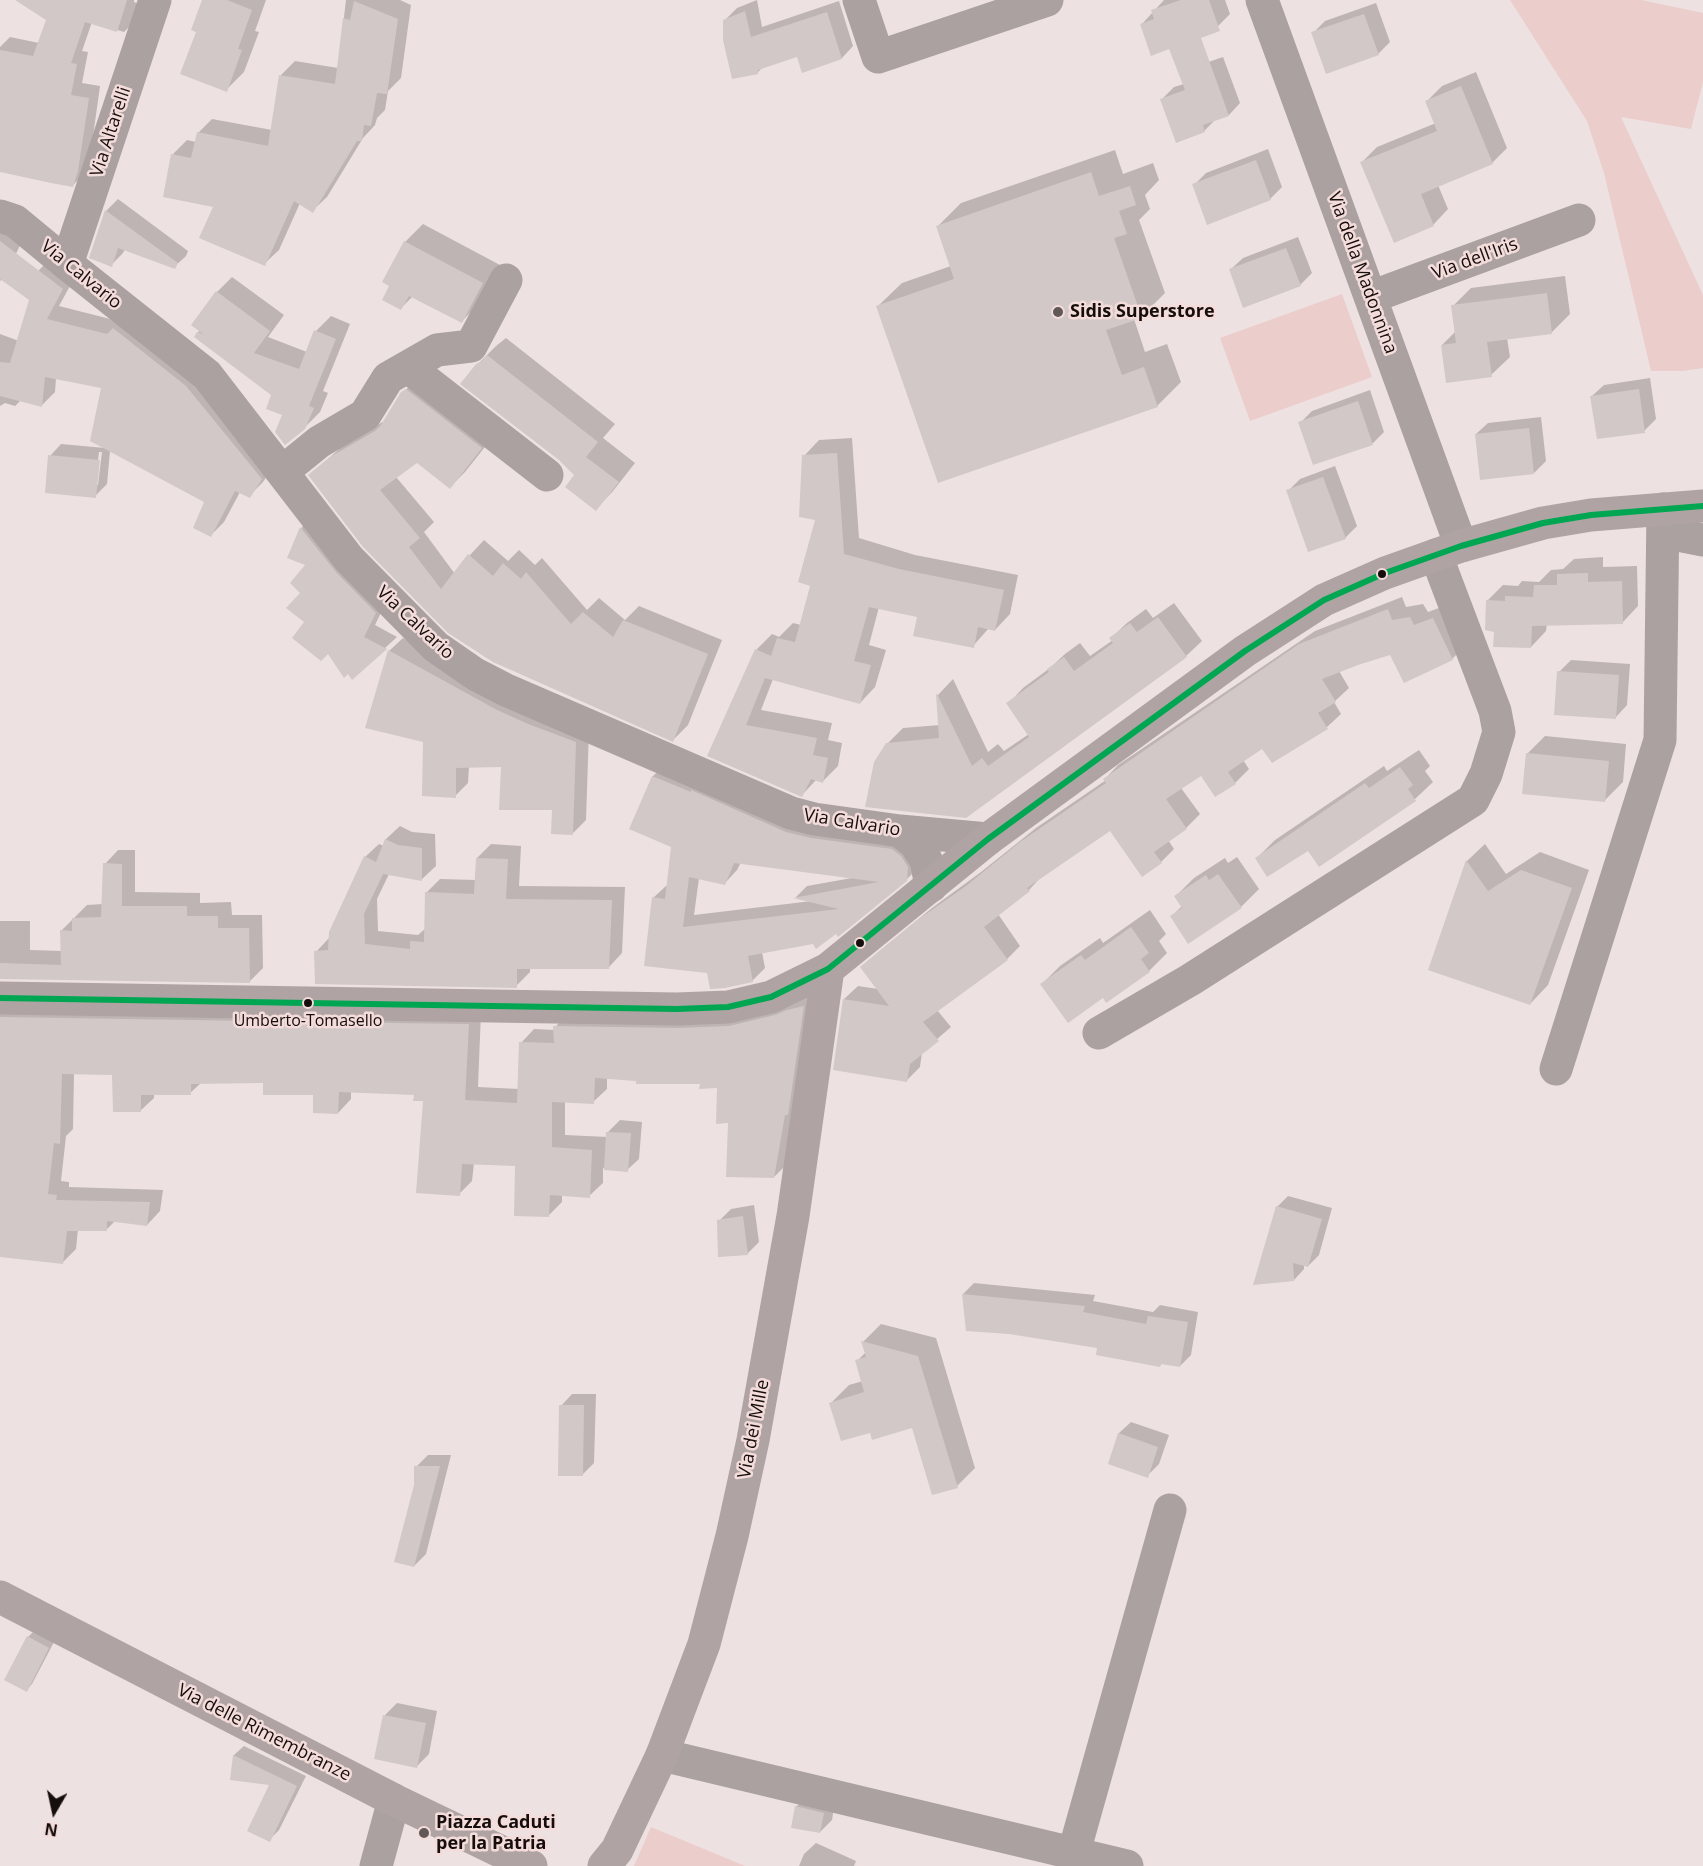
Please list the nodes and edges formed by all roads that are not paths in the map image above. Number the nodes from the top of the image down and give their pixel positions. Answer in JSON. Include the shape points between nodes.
{"nodes":[{"id":1,"x":155,"y":0,"type":"edge"},
{"id":2,"x":859,"y":0,"type":"edge"},
{"id":3,"x":1047,"y":0,"type":"edge"},
{"id":4,"x":1262,"y":0,"type":"edge"},
{"id":5,"x":0,"y":216,"type":"edge"},
{"id":6,"x":1579,"y":220,"type":"dead end"},
{"id":7,"x":67,"y":264,"type":"junction"},
{"id":8,"x":506,"y":280,"type":"dead end"},
{"id":9,"x":1371,"y":297,"type":"junction"},
{"id":10,"x":408,"y":366,"type":"junction"},
{"id":11,"x":282,"y":472,"type":"junction"},
{"id":12,"x":547,"y":475,"type":"dead end"},
{"id":13,"x":1703,"y":506,"type":"edge"},
{"id":14,"x":1663,"y":520,"type":"junction"},
{"id":15,"x":1703,"y":540,"type":"edge"},
{"id":16,"x":1449,"y":551,"type":"junction"},
{"id":17,"x":900,"y":831,"type":"junction"},
{"id":18,"x":988,"y":839,"type":"junction"},
{"id":19,"x":931,"y":886,"type":"junction"},
{"id":20,"x":828,"y":969,"type":"junction"},
{"id":21,"x":0,"y":998,"type":"edge"},
{"id":22,"x":1099,"y":1033,"type":"dead end"},
{"id":23,"x":1556,"y":1069,"type":"dead end"},
{"id":24,"x":1170,"y":1510,"type":"dead end"},
{"id":25,"x":0,"y":1597,"type":"edge"},
{"id":26,"x":662,"y":1755,"type":"junction"},
{"id":27,"x":394,"y":1800,"type":"junction"},
{"id":28,"x":1074,"y":1852,"type":"junction"},
{"id":29,"x":376,"y":1866,"type":"edge"},
{"id":30,"x":531,"y":1866,"type":"edge"},
{"id":31,"x":604,"y":1866,"type":"edge"},
{"id":32,"x":1127,"y":1866,"type":"edge"}],
"edges":[{"from":1,"to":7,"type":"street","name":"Via Altarelli"},
{"from":2,"to":3,"type":"street","via":[[878,57]]},
{"from":4,"to":9,"type":"street","name":"Via della Madonnina"},
{"from":5,"to":7,"type":"street","name":"Via Calvario","via":[[15,221]]},
{"from":6,"to":9,"type":"street","name":"Via dell'Iris"},
{"from":7,"to":11,"type":"street","name":"Via Calvario","via":[[207,375]]},
{"from":8,"to":10,"type":"street","via":[[471,346],[437,350]]},
{"from":9,"to":16,"type":"street","name":"Via della Madonnina"},
{"from":10,"to":11,"type":"street","via":[[388,378],[365,415],[319,442]]},
{"from":10,"to":12,"type":"street"},
{"from":11,"to":17,"type":"street","name":"Via Calvario","via":[[349,559],[436,647],[475,674],[791,813]]},
{"from":13,"to":14,"type":"main road"},
{"from":14,"to":15,"type":"street"},
{"from":14,"to":16,"type":"main road","via":[[1591,515],[1543,523]]},
{"from":14,"to":23,"type":"street","via":[[1660,740]]},
{"from":16,"to":18,"type":"main road","via":[[1324,600],[1245,651]]},
{"from":16,"to":22,"type":"street","name":"Via della Madonnina","via":[[1499,732],[1473,800],[1190,980]]},
{"from":17,"to":18,"type":"street","name":"Via Calvario"},
{"from":17,"to":19,"type":"street","via":[[915,843],[926,860]]},
{"from":18,"to":19,"type":"main road"},
{"from":19,"to":20,"type":"main road"},
{"from":20,"to":21,"type":"main road","via":[[771,997],[728,1007],[677,1009]]},
{"from":20,"to":26,"type":"main road","name":"Via dei Mille","via":[[799,1174],[753,1440],[704,1644]]},
{"from":24,"to":28,"type":"street"},
{"from":25,"to":27,"type":"main road","name":"Via delle Rimembranze"},
{"from":26,"to":28,"type":"street"},
{"from":26,"to":31,"type":"main road","name":"Via dei Mille","via":[[618,1850]]},
{"from":27,"to":29,"type":"street"},
{"from":27,"to":30,"type":"main road","name":"Via delle Rimembranze"},
{"from":28,"to":32,"type":"street"}]}
